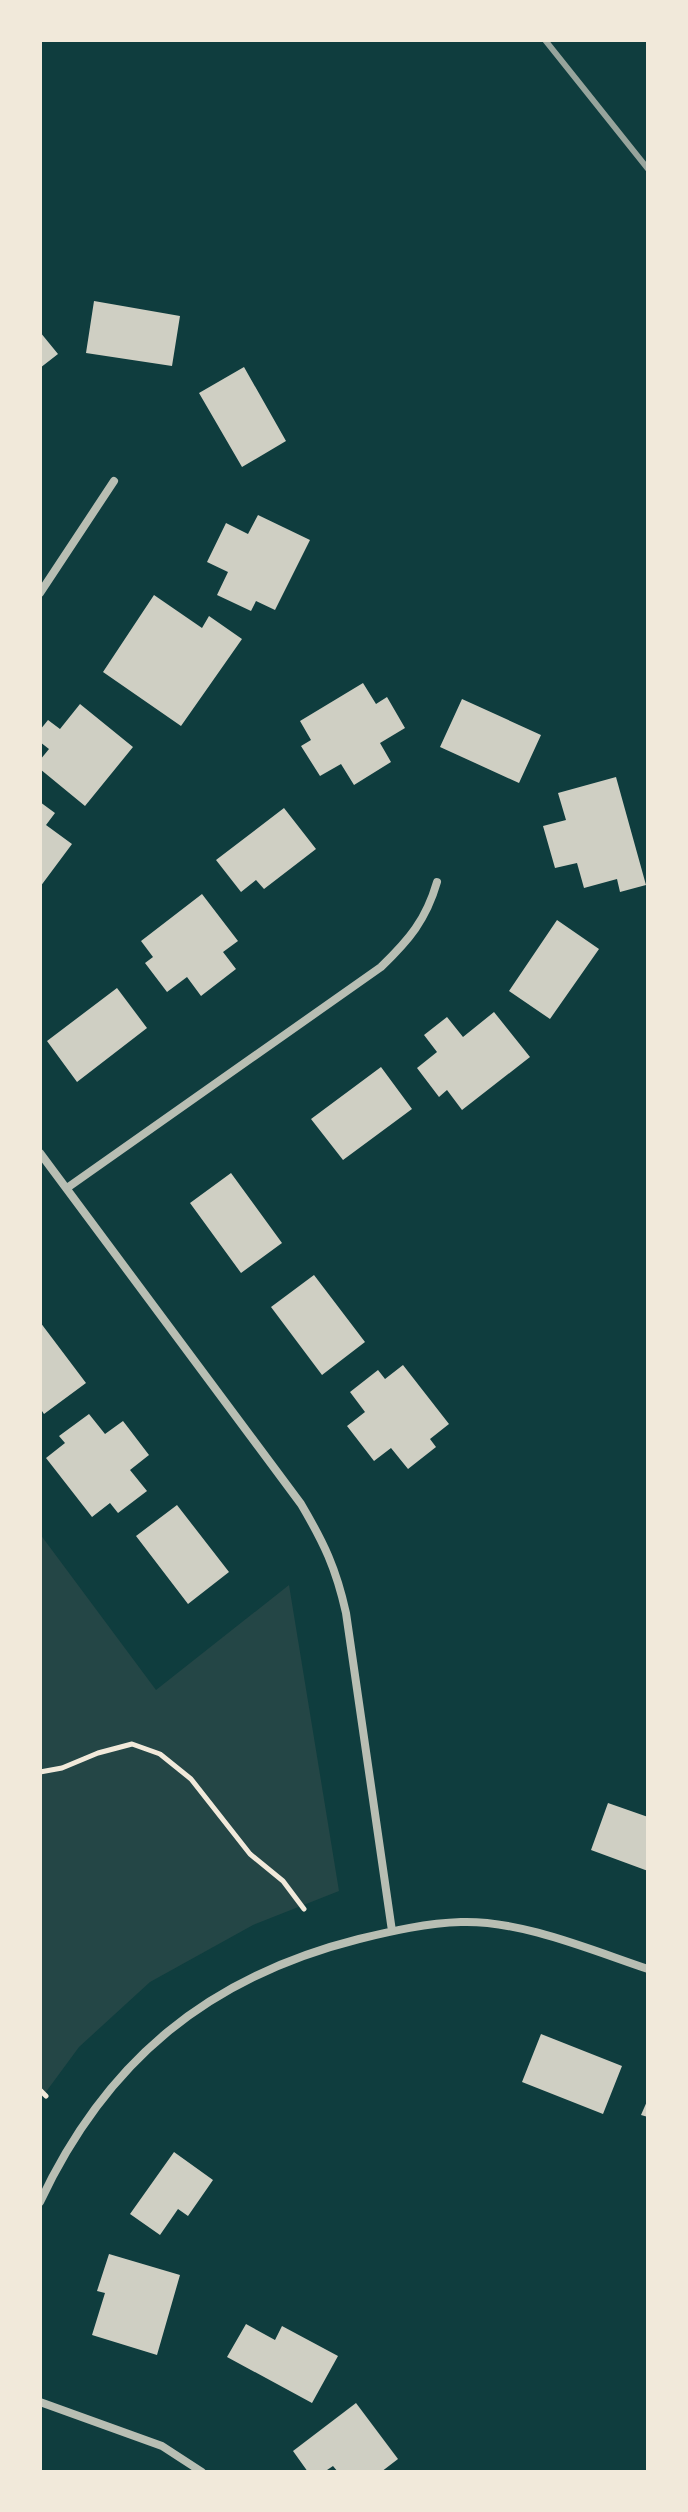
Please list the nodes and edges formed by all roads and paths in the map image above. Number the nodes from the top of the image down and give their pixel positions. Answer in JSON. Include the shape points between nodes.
{"nodes":[{"id":1,"x":114,"y":481,"type":"dead end"},
{"id":2,"x":40,"y":593,"type":"edge"},
{"id":3,"x":437,"y":882,"type":"dead end"},
{"id":4,"x":40,"y":1153,"type":"edge"},
{"id":5,"x":67,"y":1188,"type":"junction"},
{"id":6,"x":40,"y":1772,"type":"edge"},
{"id":7,"x":304,"y":1909,"type":"dead end"},
{"id":8,"x":392,"y":1931,"type":"junction"},
{"id":9,"x":648,"y":1969,"type":"edge"},
{"id":10,"x":40,"y":2090,"type":"edge"},
{"id":11,"x":46,"y":2096,"type":"dead end"},
{"id":12,"x":40,"y":2202,"type":"edge"},
{"id":13,"x":40,"y":2402,"type":"edge"},
{"id":14,"x":202,"y":2472,"type":"edge"}],
"edges":[{"from":1,"to":2,"type":"street"},
{"from":3,"to":5,"type":"street","via":[[417,929],[381,967]]},
{"from":4,"to":5,"type":"street"},
{"from":5,"to":8,"type":"street","via":[[301,1504],[326,1548],[346,1613]]},
{"from":6,"to":7,"type":"path","via":[[132,1744],[160,1754],[191,1779],[250,1854],[283,1881]]},
{"from":8,"to":9,"type":"street","via":[[462,1922],[518,1928]]},
{"from":8,"to":12,"type":"street","via":[[280,1963],[179,2021],[98,2102],[62,2156]]},
{"from":10,"to":11,"type":"path"},
{"from":13,"to":14,"type":"street","via":[[162,2446]]}]}
